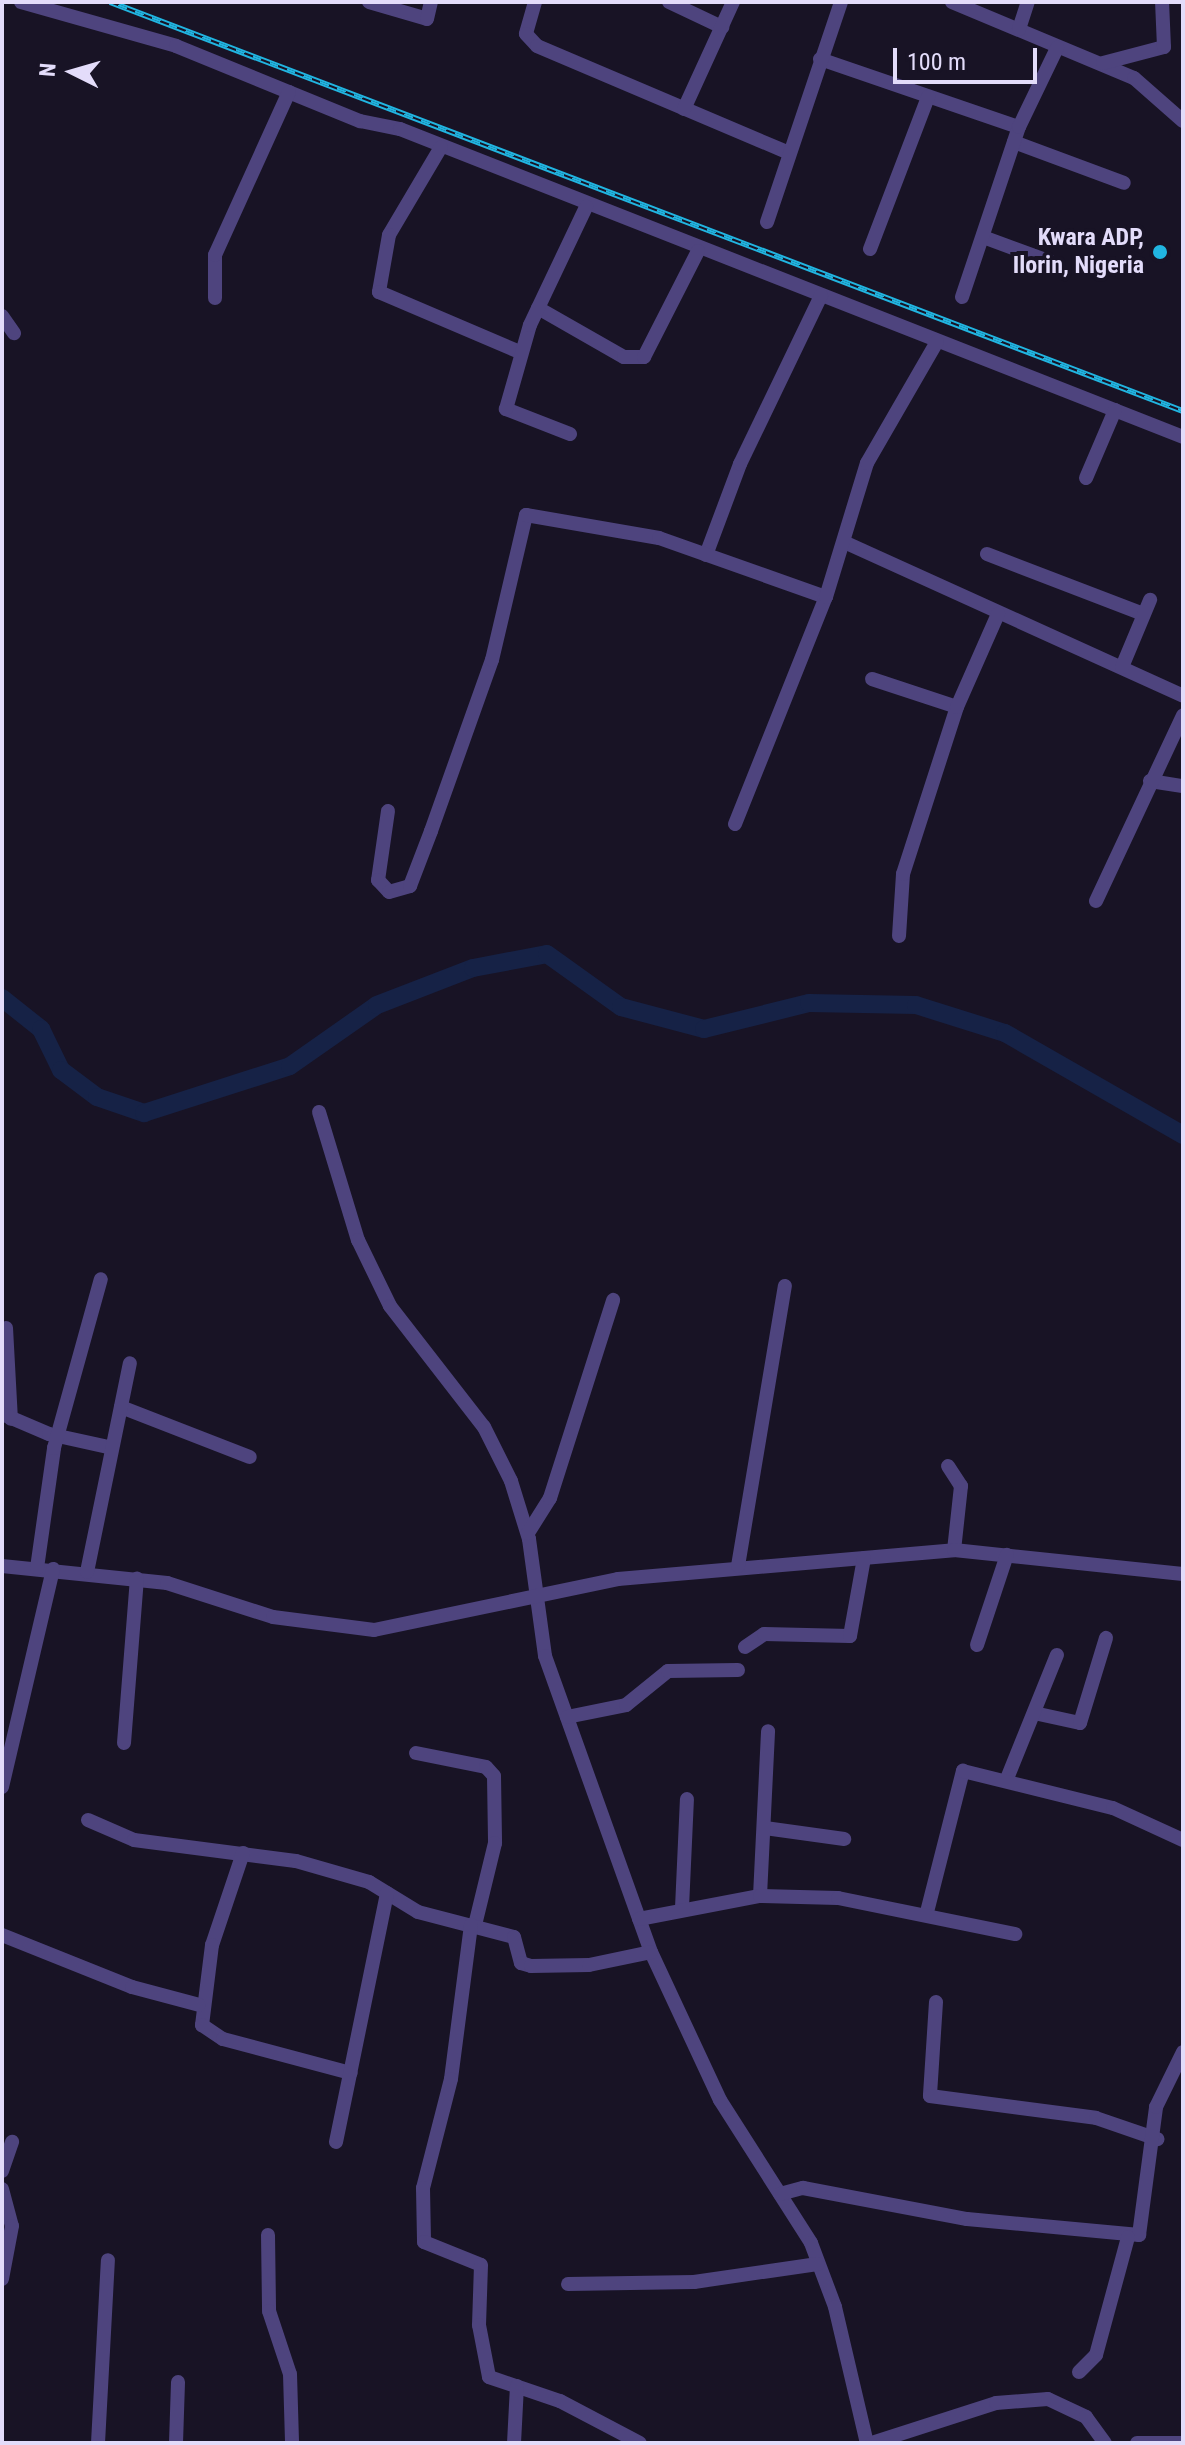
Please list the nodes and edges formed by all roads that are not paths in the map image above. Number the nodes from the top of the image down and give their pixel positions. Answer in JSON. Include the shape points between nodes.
{"nodes":[{"id":1,"x":21,"y":2,"type":"edge"},
{"id":2,"x":369,"y":2,"type":"edge"},
{"id":3,"x":431,"y":2,"type":"edge"},
{"id":4,"x":535,"y":2,"type":"edge"},
{"id":5,"x":669,"y":2,"type":"edge"},
{"id":6,"x":733,"y":2,"type":"edge"},
{"id":7,"x":841,"y":2,"type":"edge"},
{"id":8,"x":952,"y":2,"type":"edge"},
{"id":9,"x":1028,"y":2,"type":"edge"},
{"id":10,"x":1162,"y":2,"type":"edge"},
{"id":11,"x":722,"y":27,"type":"junction"},
{"id":12,"x":1019,"y":29,"type":"junction"},
{"id":13,"x":1057,"y":48,"type":"junction"},
{"id":14,"x":820,"y":59,"type":"junction"},
{"id":15,"x":1103,"y":63,"type":"junction"},
{"id":16,"x":289,"y":92,"type":"junction"},
{"id":17,"x":928,"y":97,"type":"junction"},
{"id":18,"x":684,"y":109,"type":"junction"},
{"id":19,"x":1183,"y":121,"type":"edge"},
{"id":20,"x":1019,"y":127,"type":"junction"},
{"id":21,"x":1014,"y":142,"type":"junction"},
{"id":22,"x":441,"y":147,"type":"junction"},
{"id":23,"x":789,"y":153,"type":"junction"},
{"id":24,"x":1124,"y":183,"type":"dead end"},
{"id":25,"x":586,"y":207,"type":"junction"},
{"id":26,"x":767,"y":222,"type":"dead end"},
{"id":27,"x":983,"y":237,"type":"junction"},
{"id":28,"x":870,"y":249,"type":"dead end"},
{"id":29,"x":698,"y":251,"type":"junction"},
{"id":30,"x":1051,"y":262,"type":"dead end"},
{"id":31,"x":821,"y":296,"type":"junction"},
{"id":32,"x":962,"y":297,"type":"dead end"},
{"id":33,"x":215,"y":298,"type":"dead end"},
{"id":34,"x":538,"y":308,"type":"junction"},
{"id":35,"x":2,"y":316,"type":"edge"},
{"id":36,"x":14,"y":333,"type":"dead end"},
{"id":37,"x":937,"y":342,"type":"junction"},
{"id":38,"x":520,"y":352,"type":"junction"},
{"id":39,"x":1115,"y":410,"type":"junction"},
{"id":40,"x":570,"y":434,"type":"dead end"},
{"id":41,"x":1183,"y":437,"type":"edge"},
{"id":42,"x":1086,"y":478,"type":"dead end"},
{"id":43,"x":844,"y":542,"type":"junction"},
{"id":44,"x":987,"y":554,"type":"dead end"},
{"id":45,"x":706,"y":555,"type":"junction"},
{"id":46,"x":826,"y":597,"type":"junction"},
{"id":47,"x":998,"y":614,"type":"junction"},
{"id":48,"x":1122,"y":667,"type":"junction"},
{"id":49,"x":872,"y":679,"type":"dead end"},
{"id":50,"x":1183,"y":696,"type":"edge"},
{"id":51,"x":957,"y":707,"type":"junction"},
{"id":52,"x":1183,"y":715,"type":"edge"},
{"id":53,"x":1150,"y":781,"type":"junction"},
{"id":54,"x":1183,"y":786,"type":"edge"},
{"id":55,"x":388,"y":811,"type":"dead end"},
{"id":56,"x":735,"y":824,"type":"dead end"},
{"id":57,"x":1096,"y":901,"type":"dead end"},
{"id":58,"x":899,"y":936,"type":"dead end"},
{"id":59,"x":319,"y":1112,"type":"dead end"},
{"id":60,"x":101,"y":1279,"type":"dead end"},
{"id":61,"x":785,"y":1286,"type":"dead end"},
{"id":62,"x":613,"y":1300,"type":"dead end"},
{"id":63,"x":6,"y":1328,"type":"dead end"},
{"id":64,"x":130,"y":1363,"type":"dead end"},
{"id":65,"x":121,"y":1407,"type":"junction"},
{"id":66,"x":7,"y":1417,"type":"edge"},
{"id":67,"x":57,"y":1437,"type":"junction"},
{"id":68,"x":108,"y":1447,"type":"junction"},
{"id":69,"x":250,"y":1457,"type":"dead end"},
{"id":70,"x":948,"y":1466,"type":"dead end"},
{"id":71,"x":528,"y":1533,"type":"junction"},
{"id":72,"x":954,"y":1550,"type":"junction"},
{"id":73,"x":1007,"y":1555,"type":"junction"},
{"id":74,"x":864,"y":1558,"type":"junction"},
{"id":75,"x":2,"y":1566,"type":"edge"},
{"id":76,"x":738,"y":1566,"type":"junction"},
{"id":77,"x":37,"y":1568,"type":"junction"},
{"id":78,"x":53,"y":1569,"type":"junction"},
{"id":79,"x":87,"y":1572,"type":"junction"},
{"id":80,"x":1183,"y":1574,"type":"edge"},
{"id":81,"x":137,"y":1579,"type":"junction"},
{"id":82,"x":535,"y":1596,"type":"junction"},
{"id":83,"x":1106,"y":1638,"type":"dead end"},
{"id":84,"x":977,"y":1645,"type":"dead end"},
{"id":85,"x":745,"y":1647,"type":"dead end"},
{"id":86,"x":1057,"y":1655,"type":"dead end"},
{"id":87,"x":738,"y":1670,"type":"dead end"},
{"id":88,"x":1034,"y":1713,"type":"junction"},
{"id":89,"x":567,"y":1717,"type":"junction"},
{"id":90,"x":768,"y":1731,"type":"dead end"},
{"id":91,"x":124,"y":1743,"type":"dead end"},
{"id":92,"x":416,"y":1753,"type":"dead end"},
{"id":93,"x":5,"y":1761,"type":"edge"},
{"id":94,"x":1006,"y":1781,"type":"junction"},
{"id":95,"x":2,"y":1787,"type":"edge"},
{"id":96,"x":687,"y":1799,"type":"dead end"},
{"id":97,"x":88,"y":1820,"type":"dead end"},
{"id":98,"x":765,"y":1828,"type":"junction"},
{"id":99,"x":844,"y":1839,"type":"dead end"},
{"id":100,"x":1183,"y":1840,"type":"edge"},
{"id":101,"x":243,"y":1853,"type":"junction"},
{"id":102,"x":387,"y":1893,"type":"junction"},
{"id":103,"x":760,"y":1896,"type":"junction"},
{"id":104,"x":682,"y":1908,"type":"junction"},
{"id":105,"x":927,"y":1912,"type":"junction"},
{"id":106,"x":639,"y":1919,"type":"junction"},
{"id":107,"x":473,"y":1925,"type":"junction"},
{"id":108,"x":1015,"y":1934,"type":"dead end"},
{"id":109,"x":2,"y":1935,"type":"edge"},
{"id":110,"x":651,"y":1952,"type":"junction"},
{"id":111,"x":936,"y":2002,"type":"dead end"},
{"id":112,"x":199,"y":2005,"type":"junction"},
{"id":113,"x":1183,"y":2052,"type":"edge"},
{"id":114,"x":351,"y":2073,"type":"junction"},
{"id":115,"x":1157,"y":2139,"type":"junction"},
{"id":116,"x":12,"y":2142,"type":"dead end"},
{"id":117,"x":336,"y":2142,"type":"dead end"},
{"id":118,"x":2,"y":2171,"type":"edge"},
{"id":119,"x":2,"y":2189,"type":"edge"},
{"id":120,"x":780,"y":2194,"type":"junction"},
{"id":121,"x":268,"y":2235,"type":"dead end"},
{"id":122,"x":1128,"y":2237,"type":"junction"},
{"id":123,"x":108,"y":2260,"type":"dead end"},
{"id":124,"x":818,"y":2264,"type":"junction"},
{"id":125,"x":2,"y":2279,"type":"edge"},
{"id":126,"x":568,"y":2284,"type":"dead end"},
{"id":127,"x":1079,"y":2372,"type":"dead end"},
{"id":128,"x":178,"y":2382,"type":"dead end"},
{"id":129,"x":517,"y":2386,"type":"junction"},
{"id":130,"x":98,"y":2443,"type":"edge"},
{"id":131,"x":176,"y":2443,"type":"edge"},
{"id":132,"x":292,"y":2443,"type":"edge"},
{"id":133,"x":514,"y":2443,"type":"edge"},
{"id":134,"x":640,"y":2443,"type":"edge"},
{"id":135,"x":870,"y":2443,"type":"edge"},
{"id":136,"x":1105,"y":2443,"type":"edge"},
{"id":137,"x":1137,"y":2443,"type":"edge"},
{"id":138,"x":1182,"y":2443,"type":"edge"}],
"edges":[{"from":1,"to":16,"type":"street","via":[[176,46]]},
{"from":2,"to":3,"type":"street","via":[[427,19]]},
{"from":4,"to":18,"type":"street","via":[[526,23],[530,41]]},
{"from":5,"to":11,"type":"street"},
{"from":6,"to":11,"type":"street"},
{"from":7,"to":14,"type":"street"},
{"from":8,"to":12,"type":"street"},
{"from":9,"to":12,"type":"street"},
{"from":10,"to":15,"type":"street","via":[[1164,47]]},
{"from":11,"to":18,"type":"street"},
{"from":12,"to":13,"type":"street"},
{"from":13,"to":15,"type":"street"},
{"from":13,"to":20,"type":"street"},
{"from":14,"to":17,"type":"street"},
{"from":14,"to":23,"type":"street"},
{"from":15,"to":19,"type":"street"},
{"from":16,"to":22,"type":"street"},
{"from":16,"to":33,"type":"street","via":[[215,255]]},
{"from":17,"to":20,"type":"street"},
{"from":17,"to":28,"type":"street"},
{"from":18,"to":23,"type":"street"},
{"from":20,"to":21,"type":"street"},
{"from":21,"to":24,"type":"street"},
{"from":21,"to":27,"type":"street"},
{"from":22,"to":25,"type":"street"},
{"from":22,"to":38,"type":"street","via":[[389,235],[379,292]]},
{"from":23,"to":26,"type":"street"},
{"from":25,"to":29,"type":"street"},
{"from":25,"to":34,"type":"street"},
{"from":27,"to":30,"type":"street"},
{"from":27,"to":32,"type":"street"},
{"from":29,"to":31,"type":"street"},
{"from":29,"to":34,"type":"street","via":[[644,357],[624,357]]},
{"from":31,"to":37,"type":"street"},
{"from":31,"to":45,"type":"street","via":[[740,464]]},
{"from":34,"to":38,"type":"street"},
{"from":35,"to":36,"type":"street"},
{"from":37,"to":39,"type":"street"},
{"from":37,"to":43,"type":"street","via":[[867,463]]},
{"from":38,"to":40,"type":"street","via":[[506,409]]},
{"from":39,"to":41,"type":"street"},
{"from":39,"to":42,"type":"street"},
{"from":43,"to":46,"type":"street"},
{"from":43,"to":47,"type":"street"},
{"from":44,"to":48,"type":"street","via":[[1147,607]]},
{"from":45,"to":46,"type":"street"},
{"from":45,"to":55,"type":"street","via":[[659,538],[526,515],[492,660],[431,831],[410,886],[389,892],[378,880]]},
{"from":46,"to":56,"type":"street"},
{"from":47,"to":48,"type":"street"},
{"from":47,"to":51,"type":"street"},
{"from":48,"to":50,"type":"street"},
{"from":49,"to":51,"type":"street"},
{"from":51,"to":58,"type":"street","via":[[903,874]]},
{"from":52,"to":53,"type":"street"},
{"from":53,"to":54,"type":"street"},
{"from":53,"to":57,"type":"street"},
{"from":59,"to":71,"type":"street","via":[[358,1240],[390,1306],[484,1427]]},
{"from":60,"to":67,"type":"street"},
{"from":61,"to":76,"type":"street"},
{"from":62,"to":71,"type":"street","via":[[550,1498]]},
{"from":63,"to":66,"type":"street"},
{"from":64,"to":65,"type":"street"},
{"from":65,"to":68,"type":"street"},
{"from":65,"to":69,"type":"street"},
{"from":66,"to":67,"type":"street"},
{"from":67,"to":68,"type":"street"},
{"from":67,"to":77,"type":"street"},
{"from":68,"to":79,"type":"street"},
{"from":70,"to":72,"type":"street","via":[[961,1486]]},
{"from":71,"to":82,"type":"street"},
{"from":72,"to":73,"type":"street"},
{"from":72,"to":74,"type":"street"},
{"from":73,"to":80,"type":"street"},
{"from":73,"to":84,"type":"street"},
{"from":74,"to":76,"type":"street"},
{"from":74,"to":85,"type":"street","via":[[850,1636],[764,1634]]},
{"from":75,"to":77,"type":"street"},
{"from":76,"to":82,"type":"street"},
{"from":77,"to":78,"type":"street"},
{"from":78,"to":79,"type":"street"},
{"from":78,"to":93,"type":"street"},
{"from":79,"to":81,"type":"street"},
{"from":81,"to":82,"type":"street","via":[[273,1617],[374,1630]]},
{"from":81,"to":91,"type":"street"},
{"from":82,"to":89,"type":"street","via":[[545,1656]]},
{"from":83,"to":88,"type":"street","via":[[1080,1723]]},
{"from":86,"to":88,"type":"street"},
{"from":87,"to":89,"type":"street","via":[[668,1671],[626,1705]]},
{"from":88,"to":94,"type":"street"},
{"from":89,"to":106,"type":"street"},
{"from":90,"to":98,"type":"street"},
{"from":92,"to":107,"type":"street","via":[[486,1767],[494,1776],[495,1843]]},
{"from":93,"to":95,"type":"street"},
{"from":94,"to":100,"type":"street","via":[[1113,1808]]},
{"from":94,"to":105,"type":"street","via":[[971,1772],[957,1776]]},
{"from":96,"to":104,"type":"street"},
{"from":97,"to":101,"type":"street","via":[[134,1840]]},
{"from":98,"to":99,"type":"street"},
{"from":98,"to":103,"type":"street"},
{"from":101,"to":102,"type":"street","via":[[296,1861]]},
{"from":101,"to":112,"type":"street"},
{"from":102,"to":107,"type":"street","via":[[418,1912]]},
{"from":102,"to":114,"type":"street"},
{"from":103,"to":104,"type":"street"},
{"from":103,"to":105,"type":"street"},
{"from":104,"to":106,"type":"street"},
{"from":105,"to":108,"type":"street"},
{"from":106,"to":110,"type":"street"},
{"from":107,"to":110,"type":"street","via":[[514,1937],[521,1963],[531,1966],[589,1965]]},
{"from":107,"to":129,"type":"street","via":[[451,2079],[423,2188],[424,2242],[481,2265],[487,2374]]},
{"from":109,"to":112,"type":"street","via":[[132,1987]]},
{"from":110,"to":120,"type":"street","via":[[720,2100]]},
{"from":111,"to":115,"type":"street","via":[[930,2096],[1096,2118]]},
{"from":112,"to":114,"type":"street","via":[[202,2025],[223,2039]]},
{"from":113,"to":115,"type":"street","via":[[1156,2107]]},
{"from":114,"to":117,"type":"street"},
{"from":115,"to":122,"type":"street","via":[[1142,2226]]},
{"from":116,"to":118,"type":"street"},
{"from":119,"to":125,"type":"street","via":[[12,2226]]},
{"from":120,"to":122,"type":"street","via":[[803,2188],[967,2219]]},
{"from":120,"to":124,"type":"street"},
{"from":121,"to":132,"type":"street","via":[[269,2311],[290,2374]]},
{"from":122,"to":127,"type":"street","via":[[1096,2355]]},
{"from":123,"to":130,"type":"street"},
{"from":124,"to":126,"type":"street","via":[[667,2284]]},
{"from":124,"to":135,"type":"street","via":[[835,2307]]},
{"from":128,"to":131,"type":"street"},
{"from":129,"to":133,"type":"street"},
{"from":129,"to":134,"type":"street"},
{"from":135,"to":136,"type":"street","via":[[996,2403],[1048,2399],[1086,2417]]},
{"from":137,"to":138,"type":"street"}]}
